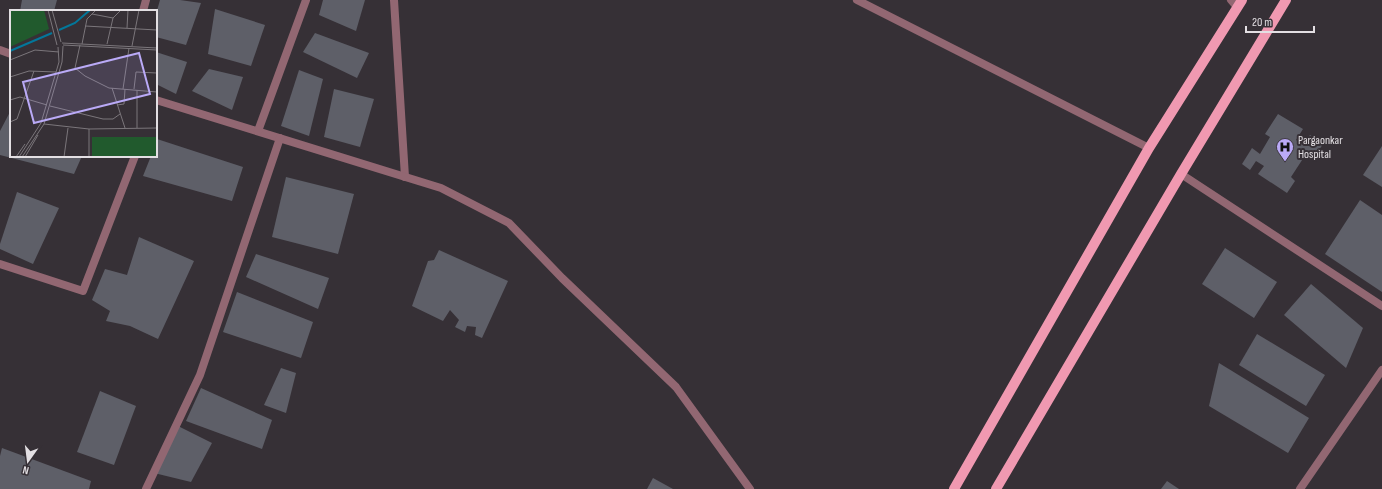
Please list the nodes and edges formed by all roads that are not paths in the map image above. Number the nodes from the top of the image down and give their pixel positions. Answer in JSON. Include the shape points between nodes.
{"nodes":[{"id":1,"x":146,"y":0,"type":"edge"},
{"id":2,"x":306,"y":0,"type":"edge"},
{"id":3,"x":394,"y":0,"type":"edge"},
{"id":4,"x":857,"y":0,"type":"edge"},
{"id":5,"x":1286,"y":0,"type":"edge"},
{"id":6,"x":1237,"y":2,"type":"edge"},
{"id":7,"x":143,"y":10,"type":"edge"},
{"id":8,"x":0,"y":50,"type":"edge"},
{"id":9,"x":10,"y":54,"type":"edge"},
{"id":10,"x":157,"y":101,"type":"edge"},
{"id":11,"x":258,"y":131,"type":"junction"},
{"id":12,"x":280,"y":138,"type":"junction"},
{"id":13,"x":1149,"y":148,"type":"junction"},
{"id":14,"x":135,"y":157,"type":"edge"},
{"id":15,"x":1181,"y":174,"type":"junction"},
{"id":16,"x":405,"y":177,"type":"junction"},
{"id":17,"x":0,"y":264,"type":"edge"},
{"id":18,"x":1382,"y":306,"type":"edge"},
{"id":19,"x":1382,"y":370,"type":"edge"},
{"id":20,"x":146,"y":489,"type":"edge"},
{"id":21,"x":750,"y":489,"type":"edge"},
{"id":22,"x":954,"y":489,"type":"edge"},
{"id":23,"x":996,"y":489,"type":"edge"},
{"id":24,"x":1300,"y":489,"type":"edge"}],
"edges":[{"from":1,"to":7,"type":"street"},
{"from":2,"to":11,"type":"street"},
{"from":3,"to":16,"type":"street"},
{"from":4,"to":13,"type":"street"},
{"from":5,"to":15,"type":"main road"},
{"from":6,"to":13,"type":"main road"},
{"from":8,"to":9,"type":"street"},
{"from":10,"to":11,"type":"street"},
{"from":11,"to":12,"type":"street"},
{"from":12,"to":16,"type":"street"},
{"from":12,"to":20,"type":"street","via":[[200,375]]},
{"from":13,"to":22,"type":"main road"},
{"from":14,"to":17,"type":"street","via":[[83,292]]},
{"from":15,"to":18,"type":"street"},
{"from":15,"to":23,"type":"main road"},
{"from":16,"to":21,"type":"street","via":[[441,188],[509,223],[562,278],[676,387]]},
{"from":19,"to":24,"type":"street"}]}
